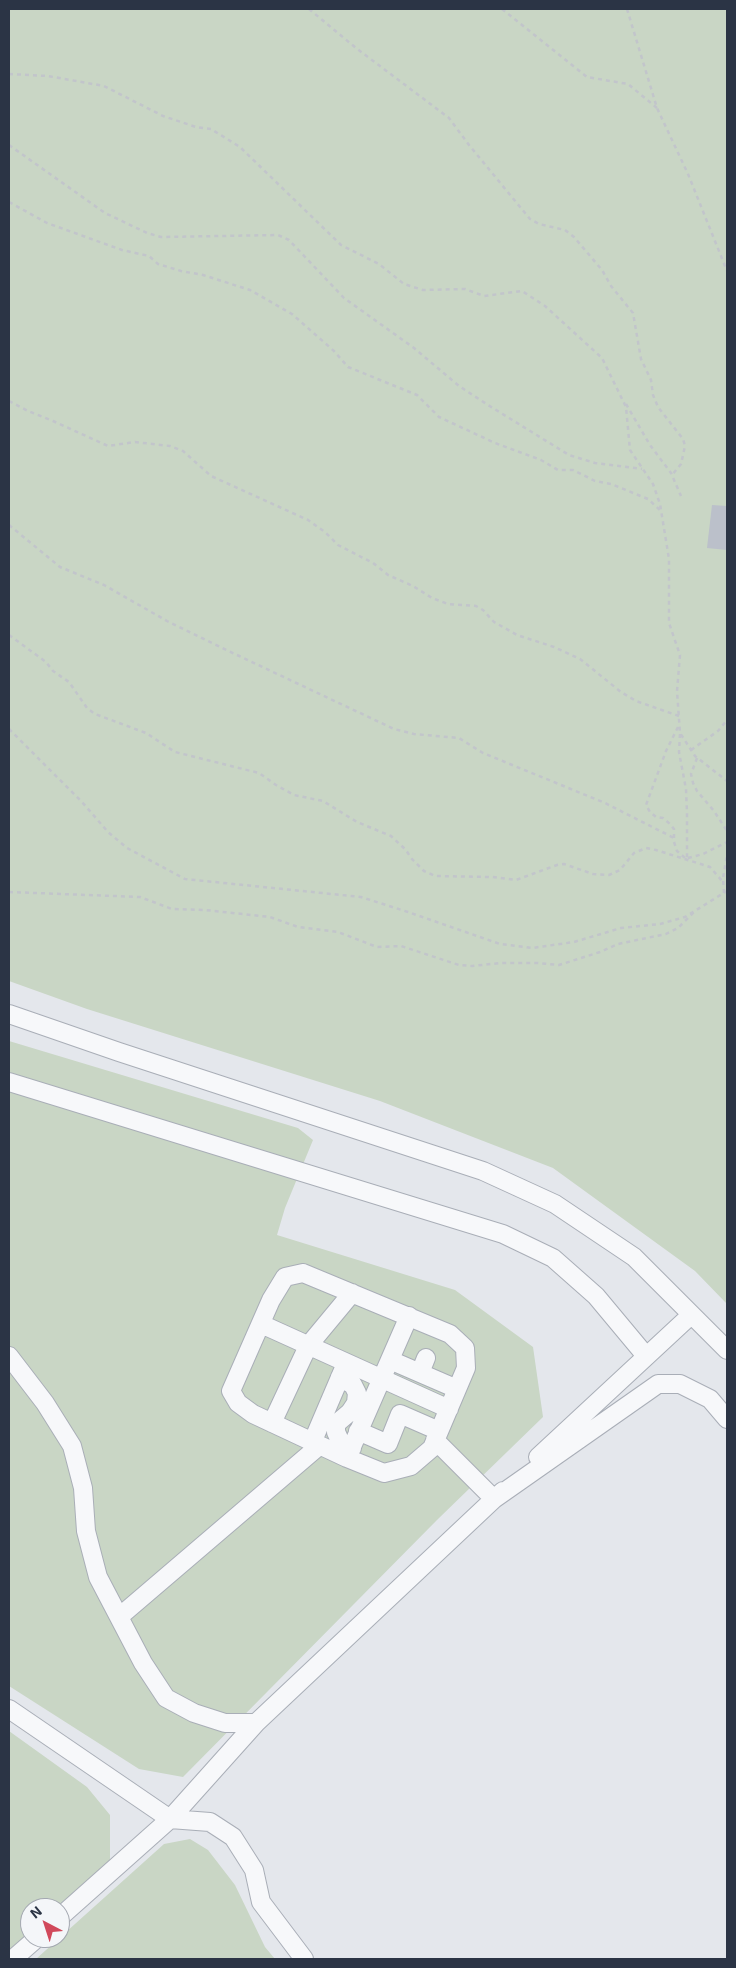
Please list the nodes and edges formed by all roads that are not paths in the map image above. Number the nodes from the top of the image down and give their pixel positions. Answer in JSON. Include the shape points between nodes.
{"nodes":[{"id":1,"x":9,"y":1014,"type":"edge"},
{"id":2,"x":9,"y":1082,"type":"edge"},
{"id":3,"x":352,"y":1293,"type":"junction"},
{"id":4,"x":691,"y":1315,"type":"junction"},
{"id":5,"x":409,"y":1316,"type":"junction"},
{"id":6,"x":260,"y":1324,"type":"junction"},
{"id":7,"x":725,"y":1341,"type":"edge"},
{"id":8,"x":308,"y":1346,"type":"junction"},
{"id":9,"x":9,"y":1356,"type":"edge"},
{"id":10,"x":646,"y":1356,"type":"junction"},
{"id":11,"x":390,"y":1360,"type":"junction"},
{"id":12,"x":343,"y":1370,"type":"junction"},
{"id":13,"x":381,"y":1378,"type":"junction"},
{"id":14,"x":457,"y":1389,"type":"junction"},
{"id":15,"x":449,"y":1409,"type":"junction"},
{"id":16,"x":727,"y":1419,"type":"edge"},
{"id":17,"x":272,"y":1423,"type":"junction"},
{"id":18,"x":437,"y":1436,"type":"junction"},
{"id":19,"x":315,"y":1445,"type":"junction"},
{"id":20,"x":352,"y":1446,"type":"junction"},
{"id":21,"x":494,"y":1499,"type":"junction"},
{"id":22,"x":119,"y":1617,"type":"junction"},
{"id":23,"x":9,"y":1709,"type":"edge"},
{"id":24,"x":256,"y":1723,"type":"junction"},
{"id":25,"x":170,"y":1820,"type":"junction"},
{"id":26,"x":70,"y":1908,"type":"edge"},
{"id":27,"x":26,"y":1948,"type":"edge"},
{"id":28,"x":13,"y":1959,"type":"edge"},
{"id":29,"x":304,"y":1959,"type":"edge"}],
"edges":[{"from":1,"to":4,"type":"street","via":[[483,1171],[555,1204],[634,1257]]},
{"from":2,"to":10,"type":"street","via":[[503,1234],[553,1258],[596,1296]]},
{"from":3,"to":5,"type":"street"},
{"from":3,"to":6,"type":"street","via":[[303,1273],[285,1277]]},
{"from":3,"to":8,"type":"street"},
{"from":4,"to":7,"type":"street"},
{"from":4,"to":10,"type":"street"},
{"from":5,"to":11,"type":"street"},
{"from":5,"to":14,"type":"street","via":[[450,1334],[465,1348],[466,1368]]},
{"from":6,"to":8,"type":"street"},
{"from":6,"to":17,"type":"street","via":[[231,1391],[238,1403]]},
{"from":8,"to":12,"type":"street"},
{"from":8,"to":17,"type":"street"},
{"from":9,"to":22,"type":"street","via":[[45,1403],[72,1446],[83,1488],[86,1531],[98,1577]]},
{"from":10,"to":21,"type":"street"},
{"from":11,"to":13,"type":"street"},
{"from":11,"to":14,"type":"street","via":[[423,1365]]},
{"from":12,"to":13,"type":"street"},
{"from":12,"to":19,"type":"street"},
{"from":12,"to":20,"type":"street","via":[[357,1393],[356,1403],[336,1424],[336,1432],[341,1443]]},
{"from":13,"to":15,"type":"street"},
{"from":13,"to":20,"type":"street"},
{"from":14,"to":15,"type":"street"},
{"from":15,"to":18,"type":"street"},
{"from":16,"to":21,"type":"street","via":[[710,1400],[680,1384],[658,1384]]},
{"from":17,"to":19,"type":"street"},
{"from":18,"to":20,"type":"street","via":[[432,1448],[411,1466],[384,1473]]},
{"from":18,"to":20,"type":"street","via":[[400,1414],[388,1444]]},
{"from":18,"to":21,"type":"street"},
{"from":19,"to":20,"type":"street"},
{"from":19,"to":22,"type":"street"},
{"from":21,"to":24,"type":"street"},
{"from":22,"to":24,"type":"street","via":[[166,1698],[194,1714],[225,1723]]},
{"from":23,"to":25,"type":"street"},
{"from":24,"to":25,"type":"street"},
{"from":25,"to":26,"type":"street"},
{"from":25,"to":29,"type":"street","via":[[210,1822],[233,1837],[254,1870],[261,1902]]},
{"from":27,"to":28,"type":"street"}]}
